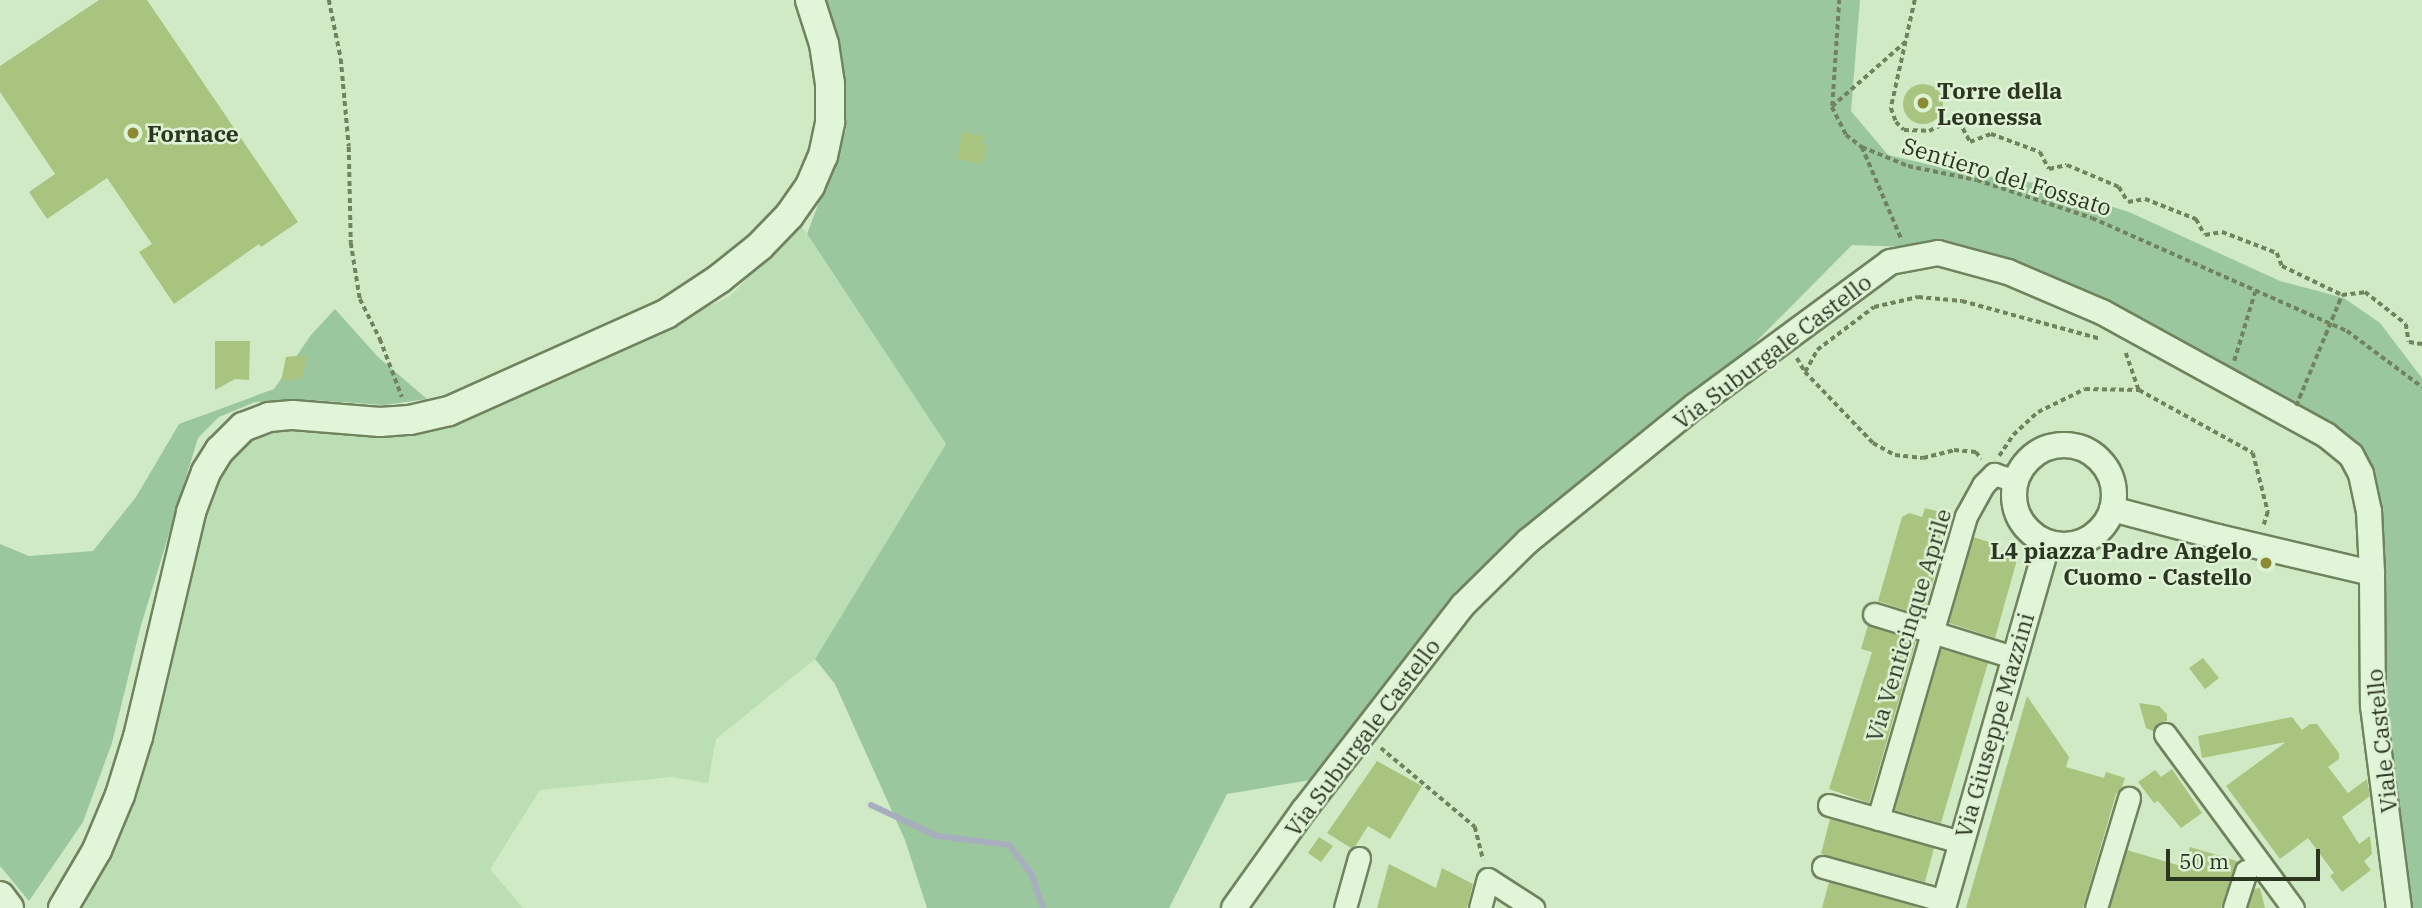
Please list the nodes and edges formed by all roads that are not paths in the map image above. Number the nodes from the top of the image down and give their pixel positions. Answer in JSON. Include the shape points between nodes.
{"nodes":[{"id":1,"x":810,"y":0,"type":"edge"},
{"id":2,"x":2004,"y":478,"type":"junction"},
{"id":3,"x":2112,"y":509,"type":"junction"},
{"id":4,"x":2048,"y":543,"type":"junction"},
{"id":5,"x":2372,"y":573,"type":"junction"},
{"id":6,"x":1874,"y":614,"type":"dead end"},
{"id":7,"x":1931,"y":632,"type":"junction"},
{"id":8,"x":2013,"y":657,"type":"junction"},
{"id":9,"x":2165,"y":734,"type":"dead end"},
{"id":10,"x":2221,"y":790,"type":"dead end"},
{"id":11,"x":2129,"y":798,"type":"dead end"},
{"id":12,"x":1829,"y":805,"type":"dead end"},
{"id":13,"x":1878,"y":819,"type":"junction"},
{"id":14,"x":1961,"y":842,"type":"junction"},
{"id":15,"x":1359,"y":858,"type":"dead end"},
{"id":16,"x":1823,"y":867,"type":"dead end"},
{"id":17,"x":2246,"y":871,"type":"dead end"},
{"id":18,"x":0,"y":895,"type":"edge"},
{"id":19,"x":1944,"y":904,"type":"edge"},
{"id":20,"x":9,"y":908,"type":"edge"},
{"id":21,"x":63,"y":908,"type":"edge"},
{"id":22,"x":1234,"y":908,"type":"edge"},
{"id":23,"x":1345,"y":908,"type":"edge"},
{"id":24,"x":1480,"y":908,"type":"edge"},
{"id":25,"x":1533,"y":908,"type":"edge"},
{"id":26,"x":2096,"y":908,"type":"edge"},
{"id":27,"x":2234,"y":908,"type":"edge"},
{"id":28,"x":2294,"y":908,"type":"edge"},
{"id":29,"x":2311,"y":908,"type":"edge"},
{"id":30,"x":2399,"y":908,"type":"edge"}],
"edges":[{"from":1,"to":21,"type":"main road","via":[[827,56],[830,122],[815,176],[782,224],[719,279],[666,314],[449,411],[380,422],[293,415],[264,418],[235,433],[213,460],[191,512],[130,766],[103,836]]},
{"from":2,"to":3,"type":"street","via":[[2032,455],[2061,444],[2077,446],[2107,470],[2114,493]]},
{"from":2,"to":4,"type":"street","via":[[2019,519],[2031,534]]},
{"from":2,"to":7,"type":"street","name":"Via Venticinque Aprile","via":[[1983,485],[1966,516]]},
{"from":3,"to":4,"type":"street","via":[[2095,535],[2064,546]]},
{"from":3,"to":5,"type":"street"},
{"from":4,"to":8,"type":"street","name":"Via Giuseppe Mazzini"},
{"from":5,"to":22,"type":"street","name":"Via Suburgale Castello","via":[[2369,511],[2361,474],[2340,443],[2102,312],[2008,272],[1938,253],[1890,262],[1695,406],[1528,541],[1463,605]]},
{"from":5,"to":30,"type":"street","name":"Viale Castello","via":[[2372,706]]},
{"from":6,"to":7,"type":"street"},
{"from":7,"to":8,"type":"street"},
{"from":7,"to":13,"type":"street","name":"Via Venticinque Aprile"},
{"from":8,"to":14,"type":"street","name":"Via Giuseppe Mazzini"},
{"from":9,"to":28,"type":"street"},
{"from":10,"to":29,"type":"street"},
{"from":11,"to":26,"type":"street"},
{"from":12,"to":13,"type":"street"},
{"from":13,"to":14,"type":"street"},
{"from":14,"to":19,"type":"street","name":"Via Giuseppe Mazzini"},
{"from":15,"to":23,"type":"street"},
{"from":16,"to":19,"type":"street"},
{"from":17,"to":27,"type":"street"},
{"from":18,"to":20,"type":"main road"},
{"from":24,"to":25,"type":"street","via":[[1488,879]]}]}
